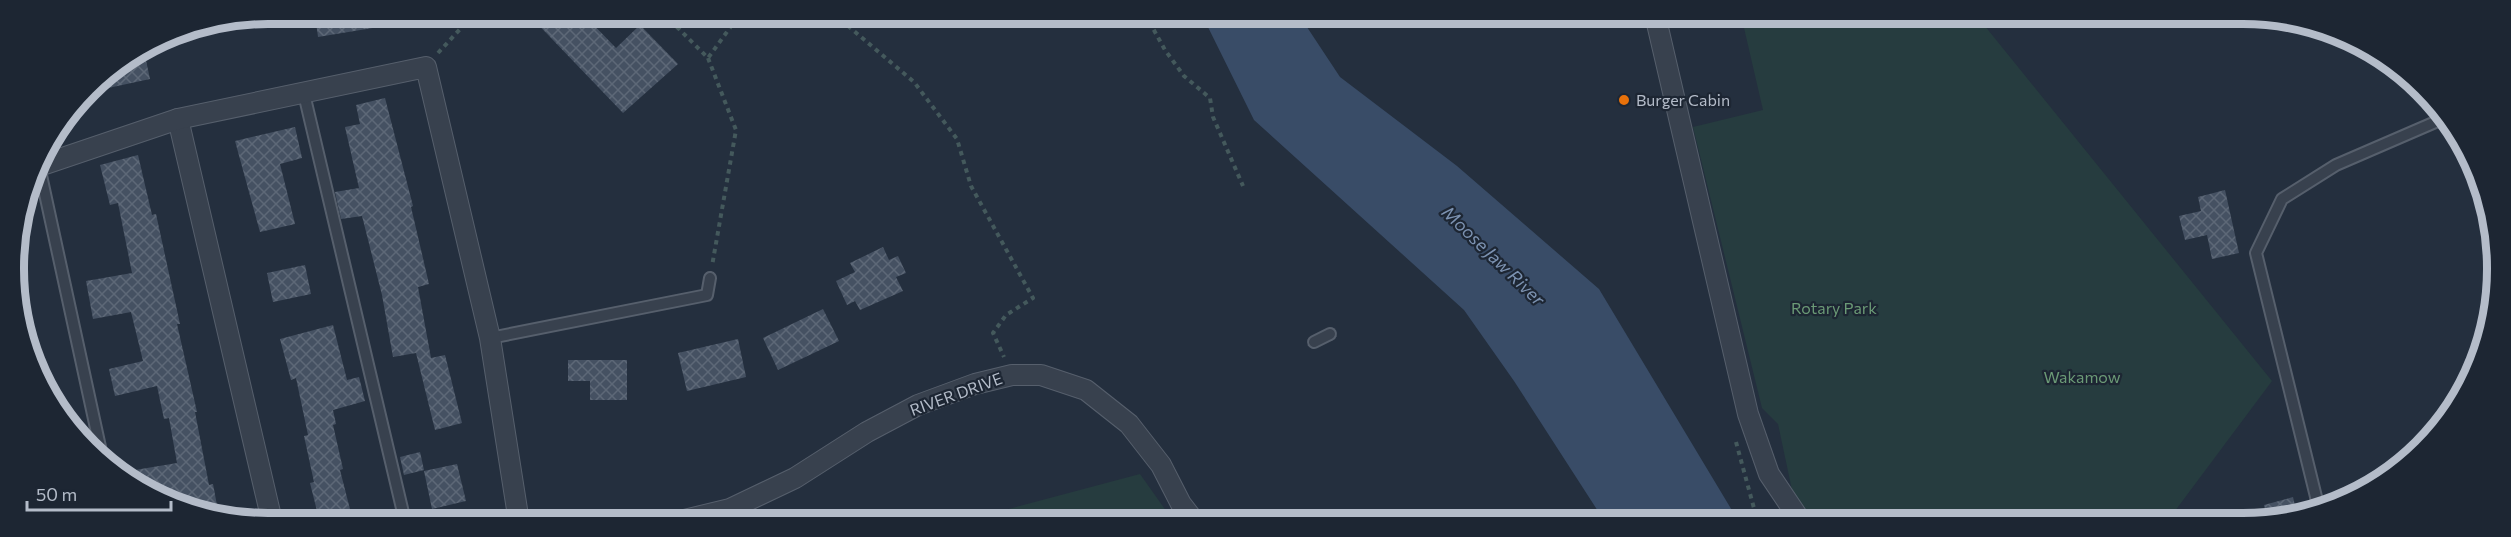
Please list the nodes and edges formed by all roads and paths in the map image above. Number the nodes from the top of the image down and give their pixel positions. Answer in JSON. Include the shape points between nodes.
{"nodes":[{"id":1,"x":465,"y":24,"type":"edge"},
{"id":2,"x":674,"y":24,"type":"edge"},
{"id":3,"x":733,"y":24,"type":"edge"},
{"id":4,"x":846,"y":24,"type":"edge"},
{"id":5,"x":1151,"y":24,"type":"edge"},
{"id":6,"x":1657,"y":24,"type":"edge"},
{"id":7,"x":708,"y":58,"type":"junction"},
{"id":8,"x":426,"y":67,"type":"junction"},
{"id":9,"x":304,"y":94,"type":"junction"},
{"id":10,"x":178,"y":119,"type":"junction"},
{"id":11,"x":2437,"y":121,"type":"edge"},
{"id":12,"x":48,"y":163,"type":"edge"},
{"id":13,"x":42,"y":178,"type":"edge"},
{"id":14,"x":1243,"y":186,"type":"dead end"},
{"id":15,"x":710,"y":278,"type":"joint"},
{"id":16,"x":1330,"y":334,"type":"dead end"},
{"id":17,"x":490,"y":338,"type":"junction"},
{"id":18,"x":1314,"y":342,"type":"dead end"},
{"id":19,"x":1011,"y":375,"type":"junction"},
{"id":20,"x":100,"y":445,"type":"edge"},
{"id":21,"x":2317,"y":501,"type":"edge"},
{"id":22,"x":270,"y":513,"type":"edge"},
{"id":23,"x":403,"y":513,"type":"edge"},
{"id":24,"x":518,"y":513,"type":"edge"},
{"id":25,"x":713,"y":513,"type":"edge"},
{"id":26,"x":1188,"y":513,"type":"edge"},
{"id":27,"x":1795,"y":513,"type":"edge"}],
"edges":[{"from":1,"to":8,"type":"path"},
{"from":2,"to":7,"type":"path"},
{"from":3,"to":7,"type":"path"},
{"from":4,"to":19,"type":"path","via":[[914,82],[957,139],[971,186],[1033,298],[1006,315],[993,333]]},
{"from":5,"to":14,"type":"path","via":[[1184,76],[1210,98],[1213,117]]},
{"from":6,"to":27,"type":"street","via":[[1748,414],[1769,474]]},
{"from":7,"to":15,"type":"path","via":[[736,130]]},
{"from":8,"to":9,"type":"street"},
{"from":8,"to":17,"type":"street"},
{"from":9,"to":10,"type":"street"},
{"from":9,"to":23,"type":"lane"},
{"from":10,"to":12,"type":"street"},
{"from":10,"to":22,"type":"street"},
{"from":11,"to":21,"type":"lane","via":[[2336,165],[2282,199],[2256,253]]},
{"from":13,"to":20,"type":"lane"},
{"from":15,"to":17,"type":"lane","via":[[707,295]]},
{"from":16,"to":18,"type":"lane"},
{"from":17,"to":24,"type":"street"},
{"from":19,"to":25,"type":"street","name":"RIVER DRIVE","via":[[918,405],[795,478]]},
{"from":19,"to":26,"type":"street","name":"RIVER DRIVE","via":[[1041,375],[1086,390],[1112,410],[1129,424],[1161,465]]}]}
